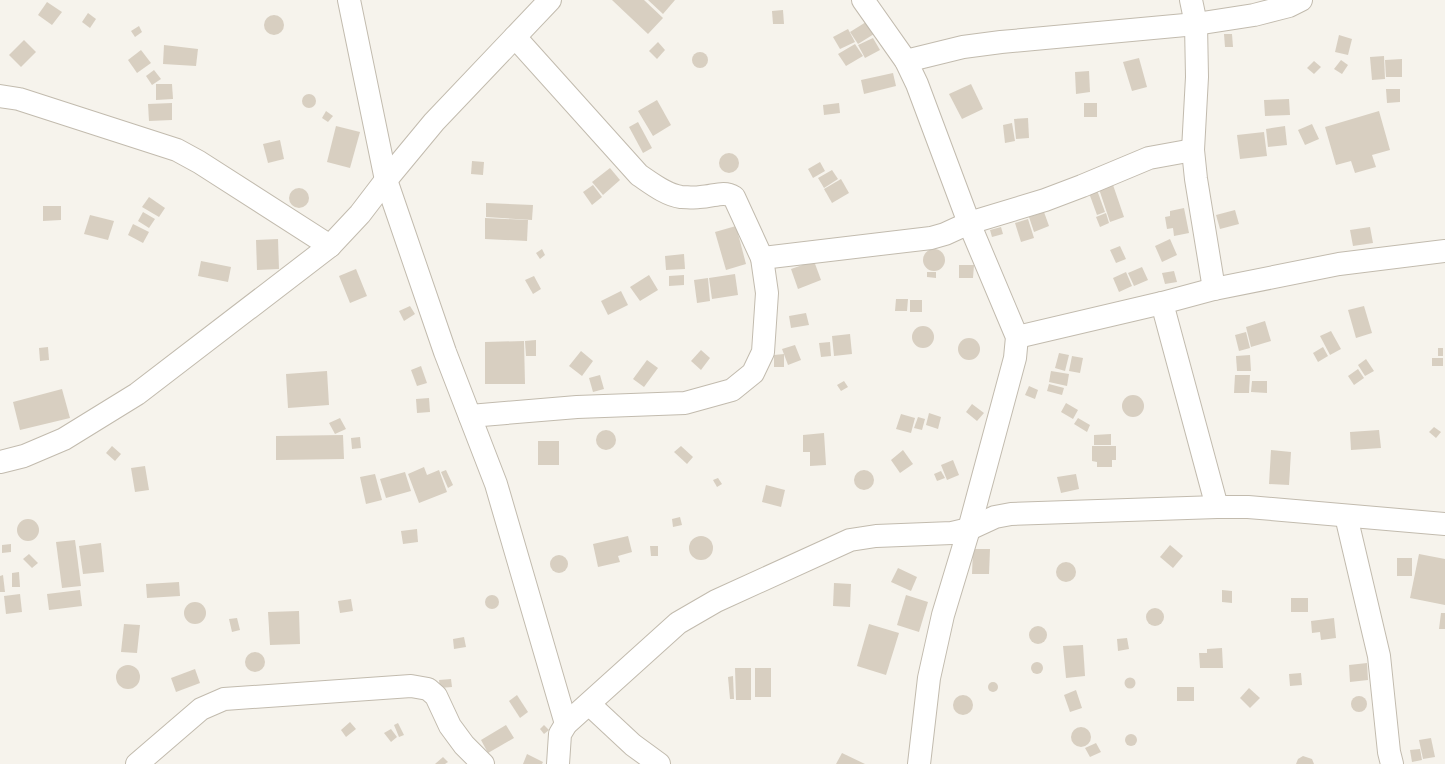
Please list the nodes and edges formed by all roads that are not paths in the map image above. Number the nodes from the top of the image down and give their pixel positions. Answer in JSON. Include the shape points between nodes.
{"nodes":[{"id":1,"x":348,"y":0,"type":"edge"},
{"id":2,"x":550,"y":0,"type":"edge"},
{"id":3,"x":863,"y":0,"type":"edge"},
{"id":4,"x":1191,"y":0,"type":"edge"},
{"id":5,"x":1301,"y":0,"type":"edge"},
{"id":6,"x":1196,"y":24,"type":"junction"},
{"id":7,"x":515,"y":37,"type":"junction"},
{"id":8,"x":906,"y":61,"type":"junction"},
{"id":9,"x":0,"y":96,"type":"edge"},
{"id":10,"x":1193,"y":150,"type":"junction"},
{"id":11,"x":386,"y":180,"type":"junction"},
{"id":12,"x":969,"y":223,"type":"junction"},
{"id":13,"x":330,"y":246,"type":"junction"},
{"id":14,"x":1445,"y":251,"type":"edge"},
{"id":15,"x":762,"y":258,"type":"junction"},
{"id":16,"x":1214,"y":289,"type":"junction"},
{"id":17,"x":1162,"y":303,"type":"junction"},
{"id":18,"x":1017,"y":337,"type":"junction"},
{"id":19,"x":470,"y":416,"type":"junction"},
{"id":20,"x":0,"y":462,"type":"edge"},
{"id":21,"x":1217,"y":507,"type":"junction"},
{"id":22,"x":1346,"y":516,"type":"junction"},
{"id":23,"x":1445,"y":524,"type":"edge"},
{"id":24,"x":969,"y":529,"type":"junction"},
{"id":25,"x":589,"y":704,"type":"junction"},
{"id":26,"x":566,"y":724,"type":"junction"},
{"id":27,"x":136,"y":764,"type":"edge"},
{"id":28,"x":482,"y":764,"type":"edge"},
{"id":29,"x":558,"y":764,"type":"edge"},
{"id":30,"x":659,"y":764,"type":"edge"},
{"id":31,"x":919,"y":764,"type":"edge"},
{"id":32,"x":1392,"y":764,"type":"edge"}],
"edges":[{"from":1,"to":11,"type":"street"},
{"from":2,"to":7,"type":"street"},
{"from":3,"to":8,"type":"street"},
{"from":4,"to":6,"type":"street"},
{"from":5,"to":6,"type":"street","via":[[1289,6],[1254,15]]},
{"from":6,"to":8,"type":"street","via":[[963,46]]},
{"from":6,"to":10,"type":"street","via":[[1198,77]]},
{"from":7,"to":11,"type":"street","via":[[434,122]]},
{"from":7,"to":15,"type":"street","via":[[639,176],[679,197],[701,198],[723,193],[734,198]]},
{"from":8,"to":12,"type":"street"},
{"from":9,"to":13,"type":"street","via":[[19,99],[177,150]]},
{"from":10,"to":12,"type":"street","via":[[1149,158],[1045,200]]},
{"from":10,"to":16,"type":"street"},
{"from":11,"to":13,"type":"street","via":[[360,214]]},
{"from":11,"to":19,"type":"street","via":[[445,352]]},
{"from":12,"to":15,"type":"street","via":[[931,238]]},
{"from":12,"to":18,"type":"street"},
{"from":13,"to":20,"type":"street","via":[[137,394],[64,439],[24,456]]},
{"from":14,"to":16,"type":"street","via":[[1340,264]]},
{"from":15,"to":19,"type":"street","via":[[767,293],[763,352],[753,373],[732,390],[685,403],[577,407]]},
{"from":16,"to":17,"type":"street"},
{"from":17,"to":18,"type":"street"},
{"from":17,"to":21,"type":"street"},
{"from":18,"to":24,"type":"street","via":[[1015,358]]},
{"from":19,"to":26,"type":"street","via":[[496,484]]},
{"from":21,"to":22,"type":"street","via":[[1248,507]]},
{"from":21,"to":24,"type":"street","via":[[1010,514],[995,517]]},
{"from":22,"to":23,"type":"street"},
{"from":22,"to":32,"type":"street","via":[[1379,656]]},
{"from":24,"to":25,"type":"street","via":[[952,533],[876,536],[850,540],[716,601],[678,623]]},
{"from":24,"to":31,"type":"street","via":[[943,615],[929,678]]},
{"from":25,"to":26,"type":"street"},
{"from":25,"to":30,"type":"street","via":[[633,745]]},
{"from":26,"to":29,"type":"street","via":[[560,734]]},
{"from":27,"to":28,"type":"street","via":[[201,709],[224,699],[411,686],[428,689],[436,696],[450,726]]}]}
